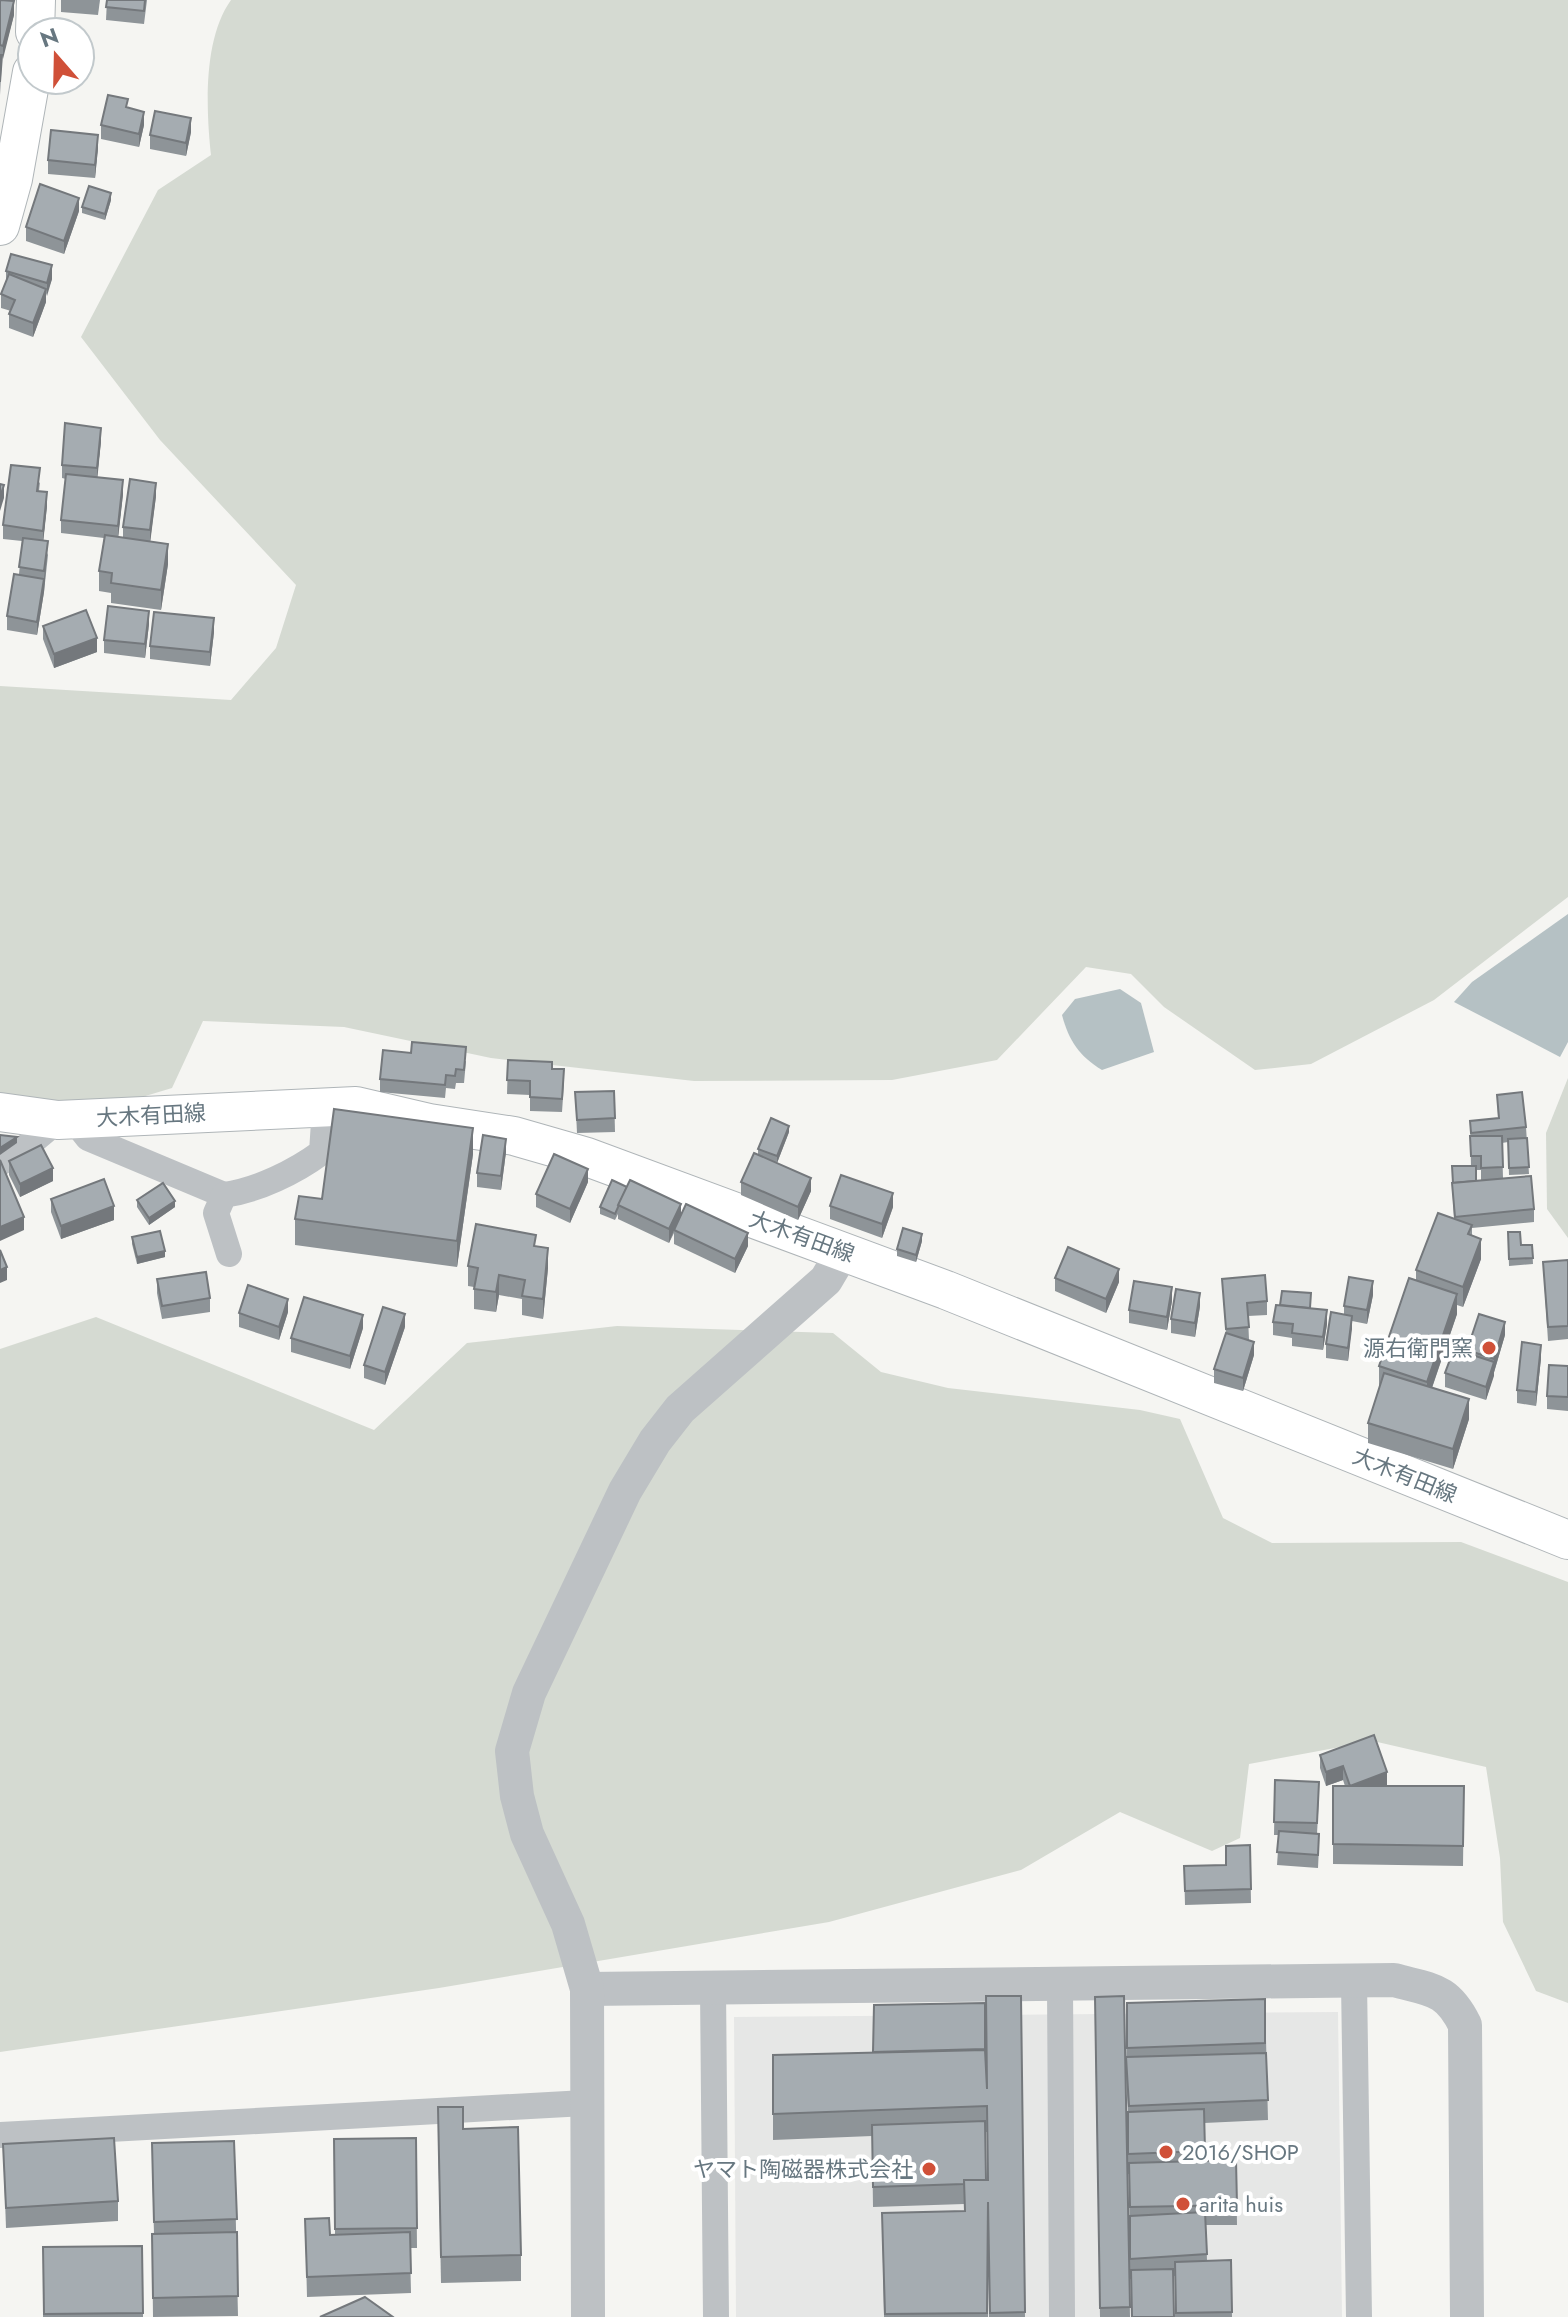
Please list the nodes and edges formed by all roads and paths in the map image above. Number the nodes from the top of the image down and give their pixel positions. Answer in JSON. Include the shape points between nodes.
{"nodes":[{"id":1,"x":28,"y":96,"type":"edge"},
{"id":2,"x":0,"y":226,"type":"edge"},
{"id":3,"x":325,"y":1107,"type":"junction"},
{"id":4,"x":0,"y":1112,"type":"edge"},
{"id":5,"x":66,"y":1119,"type":"junction"},
{"id":6,"x":0,"y":1163,"type":"edge"},
{"id":7,"x":224,"y":1195,"type":"junction"},
{"id":8,"x":843,"y":1251,"type":"junction"},
{"id":9,"x":229,"y":1254,"type":"dead end"},
{"id":10,"x":1568,"y":1540,"type":"edge"},
{"id":11,"x":1354,"y":1982,"type":"junction"},
{"id":12,"x":1060,"y":1985,"type":"junction"},
{"id":13,"x":713,"y":1988,"type":"junction"},
{"id":14,"x":587,"y":1989,"type":"junction"},
{"id":15,"x":585,"y":2103,"type":"junction"},
{"id":16,"x":0,"y":2135,"type":"edge"},
{"id":17,"x":588,"y":2317,"type":"edge"},
{"id":18,"x":716,"y":2317,"type":"edge"},
{"id":19,"x":1062,"y":2317,"type":"edge"},
{"id":20,"x":1359,"y":2317,"type":"edge"},
{"id":21,"x":1467,"y":2317,"type":"edge"}],
"edges":[{"from":1,"to":2,"type":"main road"},
{"from":3,"to":5,"type":"main road","name":"大木有田線"},
{"from":3,"to":7,"type":"street","via":[[322,1152],[302,1167]]},
{"from":3,"to":8,"type":"main road","name":"大木有田線","via":[[356,1106],[514,1136],[587,1157]]},
{"from":4,"to":5,"type":"main road","name":"大木有田線"},
{"from":5,"to":6,"type":"street"},
{"from":5,"to":7,"type":"street","via":[[88,1138]]},
{"from":7,"to":9,"type":"street","via":[[216,1213]]},
{"from":8,"to":10,"type":"main road","name":"大木有田線"},
{"from":8,"to":14,"type":"street","via":[[826,1280],[680,1409],[655,1441],[625,1491],[529,1693],[512,1751],[517,1796],[527,1834],[568,1924]]},
{"from":11,"to":12,"type":"street"},
{"from":11,"to":20,"type":"street"},
{"from":11,"to":21,"type":"street","via":[[1394,1980],[1429,1990],[1454,2001],[1465,2025]]},
{"from":12,"to":13,"type":"street"},
{"from":12,"to":19,"type":"street"},
{"from":13,"to":14,"type":"street"},
{"from":13,"to":18,"type":"street"},
{"from":14,"to":15,"type":"street"},
{"from":15,"to":16,"type":"street"},
{"from":15,"to":17,"type":"street"}]}
